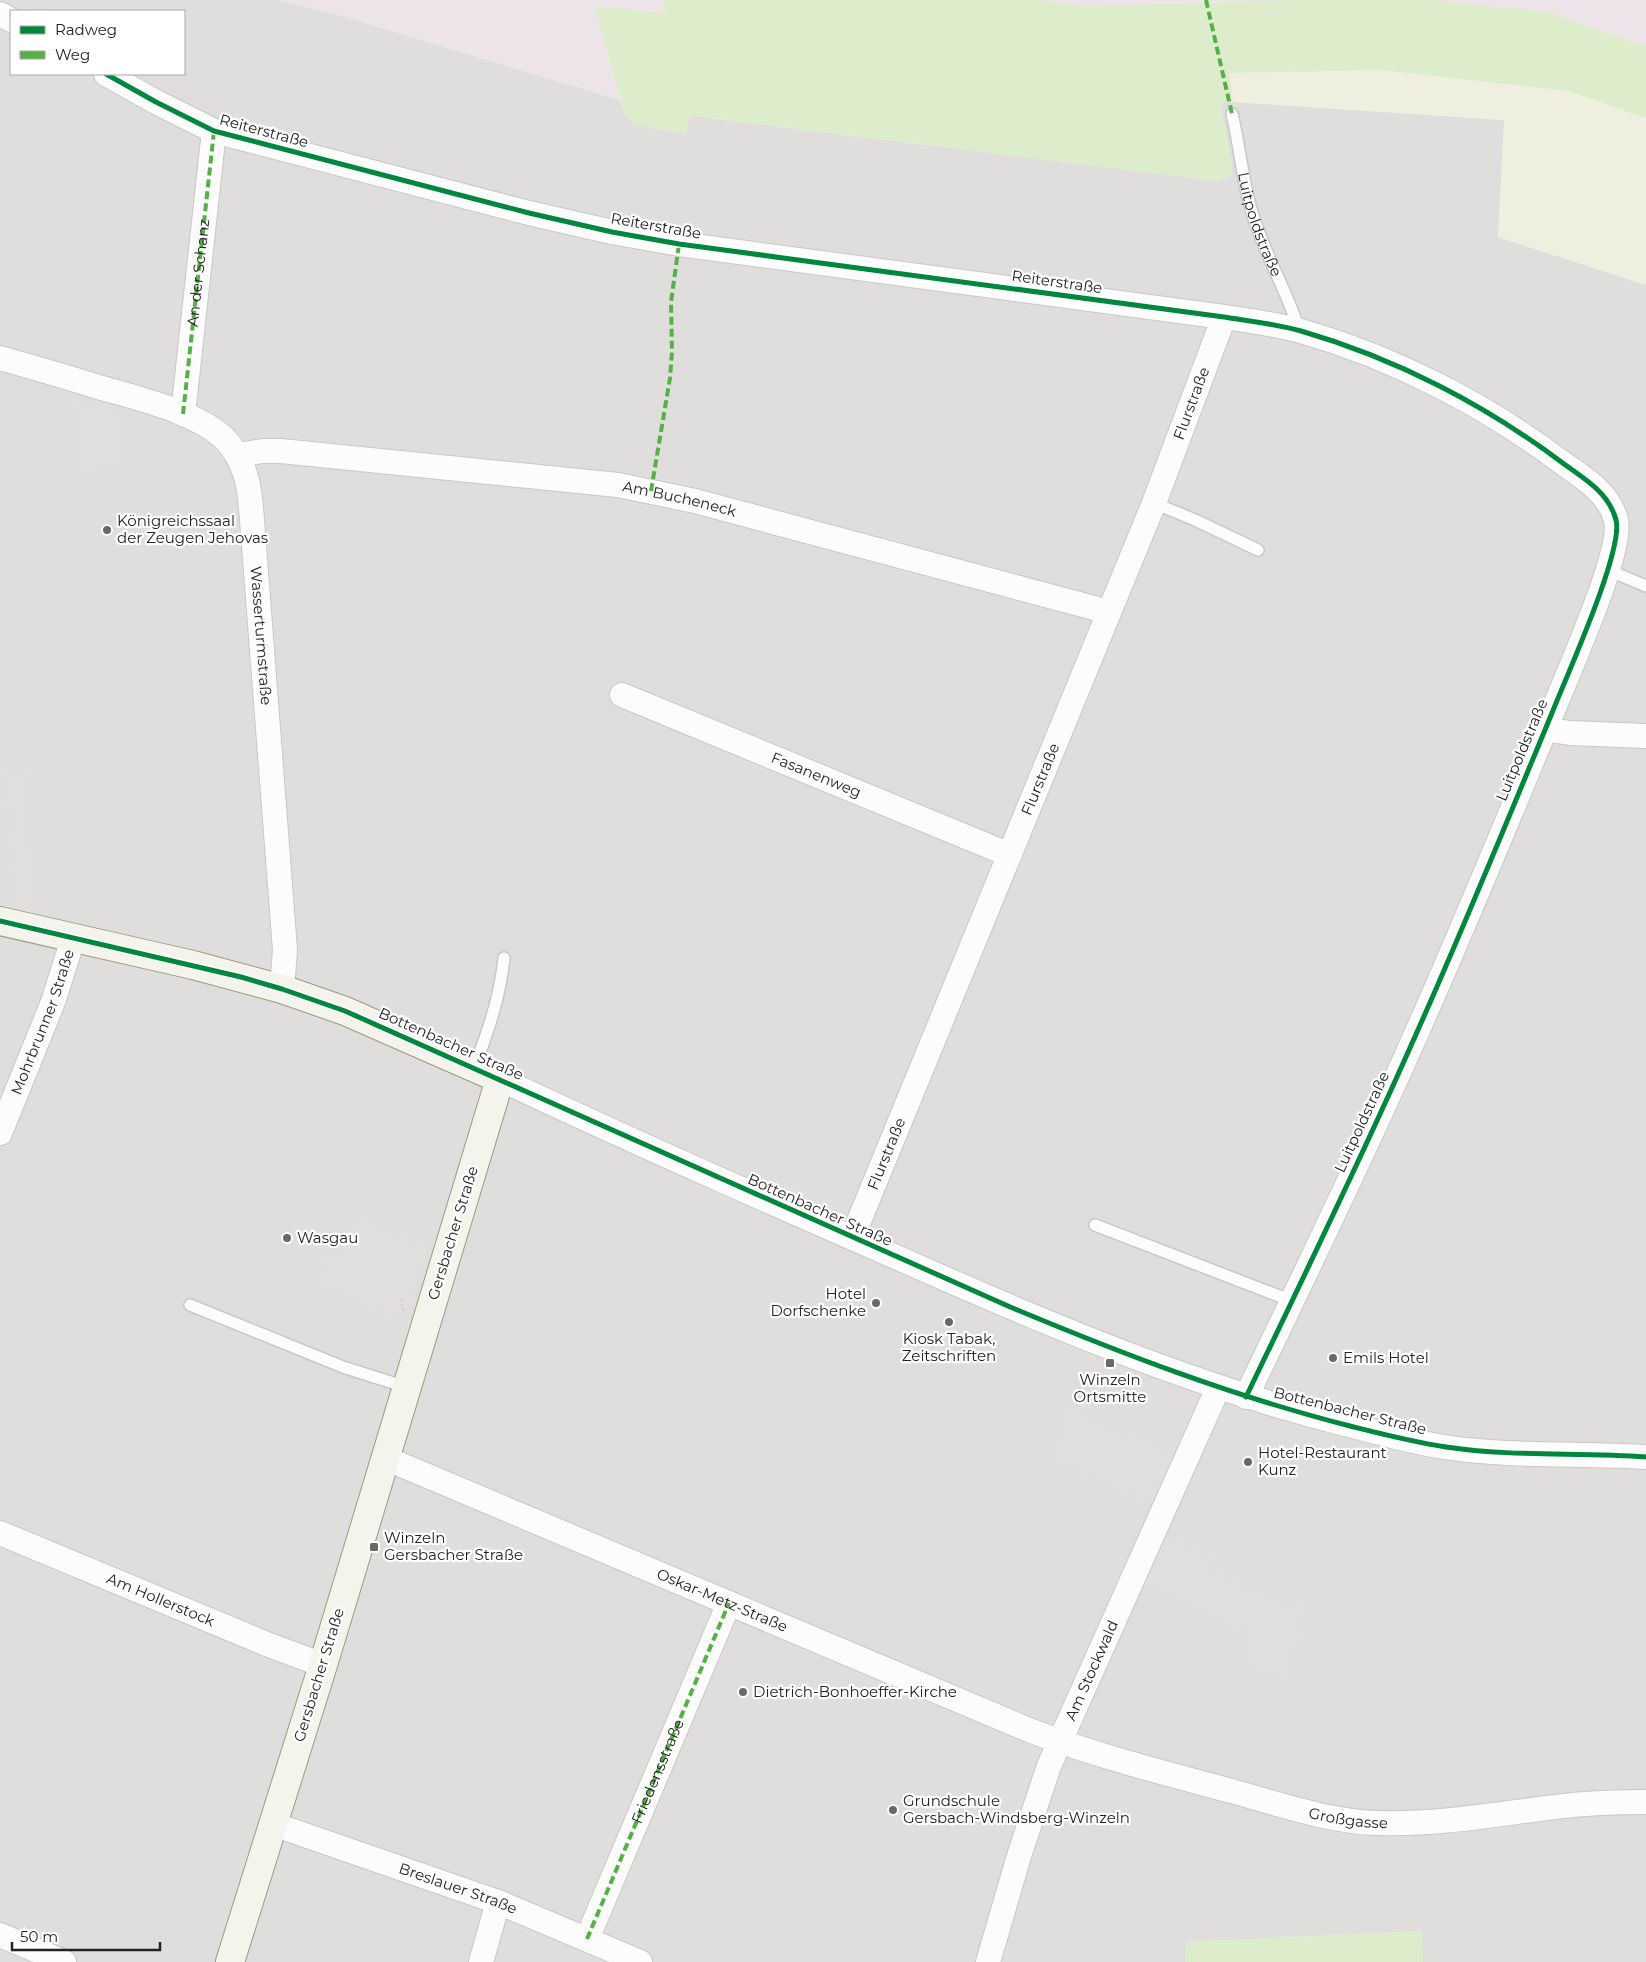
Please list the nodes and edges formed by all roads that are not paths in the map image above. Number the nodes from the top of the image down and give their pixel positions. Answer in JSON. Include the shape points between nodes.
{"nodes":[{"id":1,"x":108,"y":75,"type":"edge"},
{"id":2,"x":1232,"y":114,"type":"dead end"},
{"id":3,"x":214,"y":131,"type":"junction"},
{"id":4,"x":1224,"y":317,"type":"junction"},
{"id":5,"x":1299,"y":330,"type":"junction"},
{"id":6,"x":0,"y":358,"type":"edge"},
{"id":7,"x":183,"y":414,"type":"junction"},
{"id":8,"x":238,"y":455,"type":"junction"},
{"id":9,"x":1154,"y":503,"type":"junction"},
{"id":10,"x":1258,"y":550,"type":"dead end"},
{"id":11,"x":1608,"y":570,"type":"junction"},
{"id":12,"x":1646,"y":586,"type":"edge"},
{"id":13,"x":1109,"y":612,"type":"junction"},
{"id":14,"x":622,"y":695,"type":"dead end"},
{"id":15,"x":1545,"y":729,"type":"junction"},
{"id":16,"x":1646,"y":736,"type":"edge"},
{"id":17,"x":1010,"y":855,"type":"junction"},
{"id":18,"x":0,"y":921,"type":"edge"},
{"id":19,"x":73,"y":939,"type":"junction"},
{"id":20,"x":504,"y":958,"type":"dead end"},
{"id":21,"x":282,"y":989,"type":"junction"},
{"id":22,"x":474,"y":1068,"type":"junction"},
{"id":23,"x":500,"y":1079,"type":"junction"},
{"id":24,"x":0,"y":1133,"type":"edge"},
{"id":25,"x":1095,"y":1225,"type":"dead end"},
{"id":26,"x":852,"y":1238,"type":"junction"},
{"id":27,"x":1292,"y":1301,"type":"junction"},
{"id":28,"x":190,"y":1305,"type":"dead end"},
{"id":29,"x":406,"y":1387,"type":"junction"},
{"id":30,"x":1218,"y":1388,"type":"junction"},
{"id":31,"x":1246,"y":1397,"type":"junction"},
{"id":32,"x":1646,"y":1457,"type":"edge"},
{"id":33,"x":385,"y":1458,"type":"junction"},
{"id":34,"x":0,"y":1532,"type":"edge"},
{"id":35,"x":729,"y":1603,"type":"junction"},
{"id":36,"x":323,"y":1664,"type":"junction"},
{"id":37,"x":1059,"y":1742,"type":"junction"},
{"id":38,"x":1646,"y":1802,"type":"edge"},
{"id":39,"x":273,"y":1824,"type":"junction"},
{"id":40,"x":498,"y":1902,"type":"junction"},
{"id":41,"x":0,"y":1935,"type":"edge"},
{"id":42,"x":587,"y":1939,"type":"junction"},
{"id":43,"x":64,"y":1962,"type":"edge"},
{"id":44,"x":230,"y":1962,"type":"edge"},
{"id":45,"x":481,"y":1962,"type":"edge"},
{"id":46,"x":640,"y":1962,"type":"edge"},
{"id":47,"x":988,"y":1962,"type":"edge"}],
"edges":[{"from":1,"to":3,"type":"street","name":"Reiterstraße"},
{"from":2,"to":5,"type":"lane","name":"Luitpoldstraße","via":[[1256,225]]},
{"from":3,"to":4,"type":"street","name":"Reiterstraße","via":[[621,234]]},
{"from":3,"to":7,"type":"street","name":"An der Schanz"},
{"from":4,"to":5,"type":"street","name":"Luitpoldstraße"},
{"from":4,"to":9,"type":"street","name":"Flurstraße"},
{"from":5,"to":11,"type":"street","name":"Luitpoldstraße","via":[[1431,382],[1492,414],[1596,488],[1613,510],[1617,524],[1618,536]]},
{"from":6,"to":7,"type":"street","name":"Wasserturmstraße"},
{"from":7,"to":8,"type":"street","name":"Wasserturmstraße","via":[[212,429]]},
{"from":8,"to":13,"type":"street","name":"Am Bucheneck","via":[[282,451],[618,485],[695,501]]},
{"from":8,"to":21,"type":"street","name":"Wasserturmstraße","via":[[250,487],[285,950]]},
{"from":9,"to":10,"type":"lane"},
{"from":9,"to":13,"type":"street","name":"Flurstraße"},
{"from":11,"to":12,"type":"lane"},
{"from":11,"to":15,"type":"street","name":"Luitpoldstraße"},
{"from":13,"to":17,"type":"street","name":"Flurstraße"},
{"from":14,"to":17,"type":"street","name":"Fasanenweg"},
{"from":15,"to":16,"type":"street"},
{"from":15,"to":27,"type":"street","name":"Luitpoldstraße","via":[[1418,1030]]},
{"from":17,"to":26,"type":"street","name":"Flurstraße"},
{"from":18,"to":19,"type":"street","name":"Bottenbacher Straße"},
{"from":19,"to":21,"type":"street","name":"Bottenbacher Straße","via":[[193,965]]},
{"from":19,"to":24,"type":"street","name":"Mohrbrunner Straße","via":[[53,1002]]},
{"from":20,"to":22,"type":"lane","via":[[502,984],[490,1028]]},
{"from":21,"to":22,"type":"street","name":"Bottenbacher Straße","via":[[345,1011]]},
{"from":22,"to":23,"type":"street","name":"Bottenbacher Straße"},
{"from":23,"to":26,"type":"street","name":"Bottenbacher Straße"},
{"from":23,"to":29,"type":"street","name":"Gersbacher Straße"},
{"from":25,"to":27,"type":"lane"},
{"from":26,"to":30,"type":"street","name":"Bottenbacher Straße","via":[[1100,1345]]},
{"from":27,"to":31,"type":"street","name":"Luitpoldstraße"},
{"from":28,"to":29,"type":"lane","via":[[343,1367]]},
{"from":29,"to":33,"type":"street","name":"Gersbacher Straße"},
{"from":30,"to":31,"type":"street","name":"Bottenbacher Straße"},
{"from":30,"to":37,"type":"street","name":"Am Stockwald"},
{"from":31,"to":32,"type":"street","name":"Bottenbacher Straße","via":[[1447,1448]]},
{"from":33,"to":35,"type":"street","name":"Oskar-Metz-Straße"},
{"from":33,"to":36,"type":"street","name":"Gersbacher Straße"},
{"from":34,"to":36,"type":"street","name":"Am Hollerstock","via":[[269,1645]]},
{"from":35,"to":37,"type":"street","name":"Oskar-Metz-Straße"},
{"from":35,"to":42,"type":"street","name":"Friedensstraße"},
{"from":36,"to":39,"type":"street","name":"Gersbacher Straße"},
{"from":37,"to":38,"type":"street","name":"Großgasse","via":[[1299,1810],[1377,1823],[1420,1823],[1609,1802]]},
{"from":37,"to":47,"type":"street","name":"Am Stockwald","via":[[1036,1800]]},
{"from":39,"to":40,"type":"street","name":"Breslauer Straße"},
{"from":39,"to":44,"type":"street","name":"Gersbacher Straße"},
{"from":40,"to":42,"type":"street","name":"Breslauer Straße"},
{"from":40,"to":45,"type":"street"},
{"from":41,"to":43,"type":"street"},
{"from":42,"to":46,"type":"street","name":"Breslauer Straße"}]}
